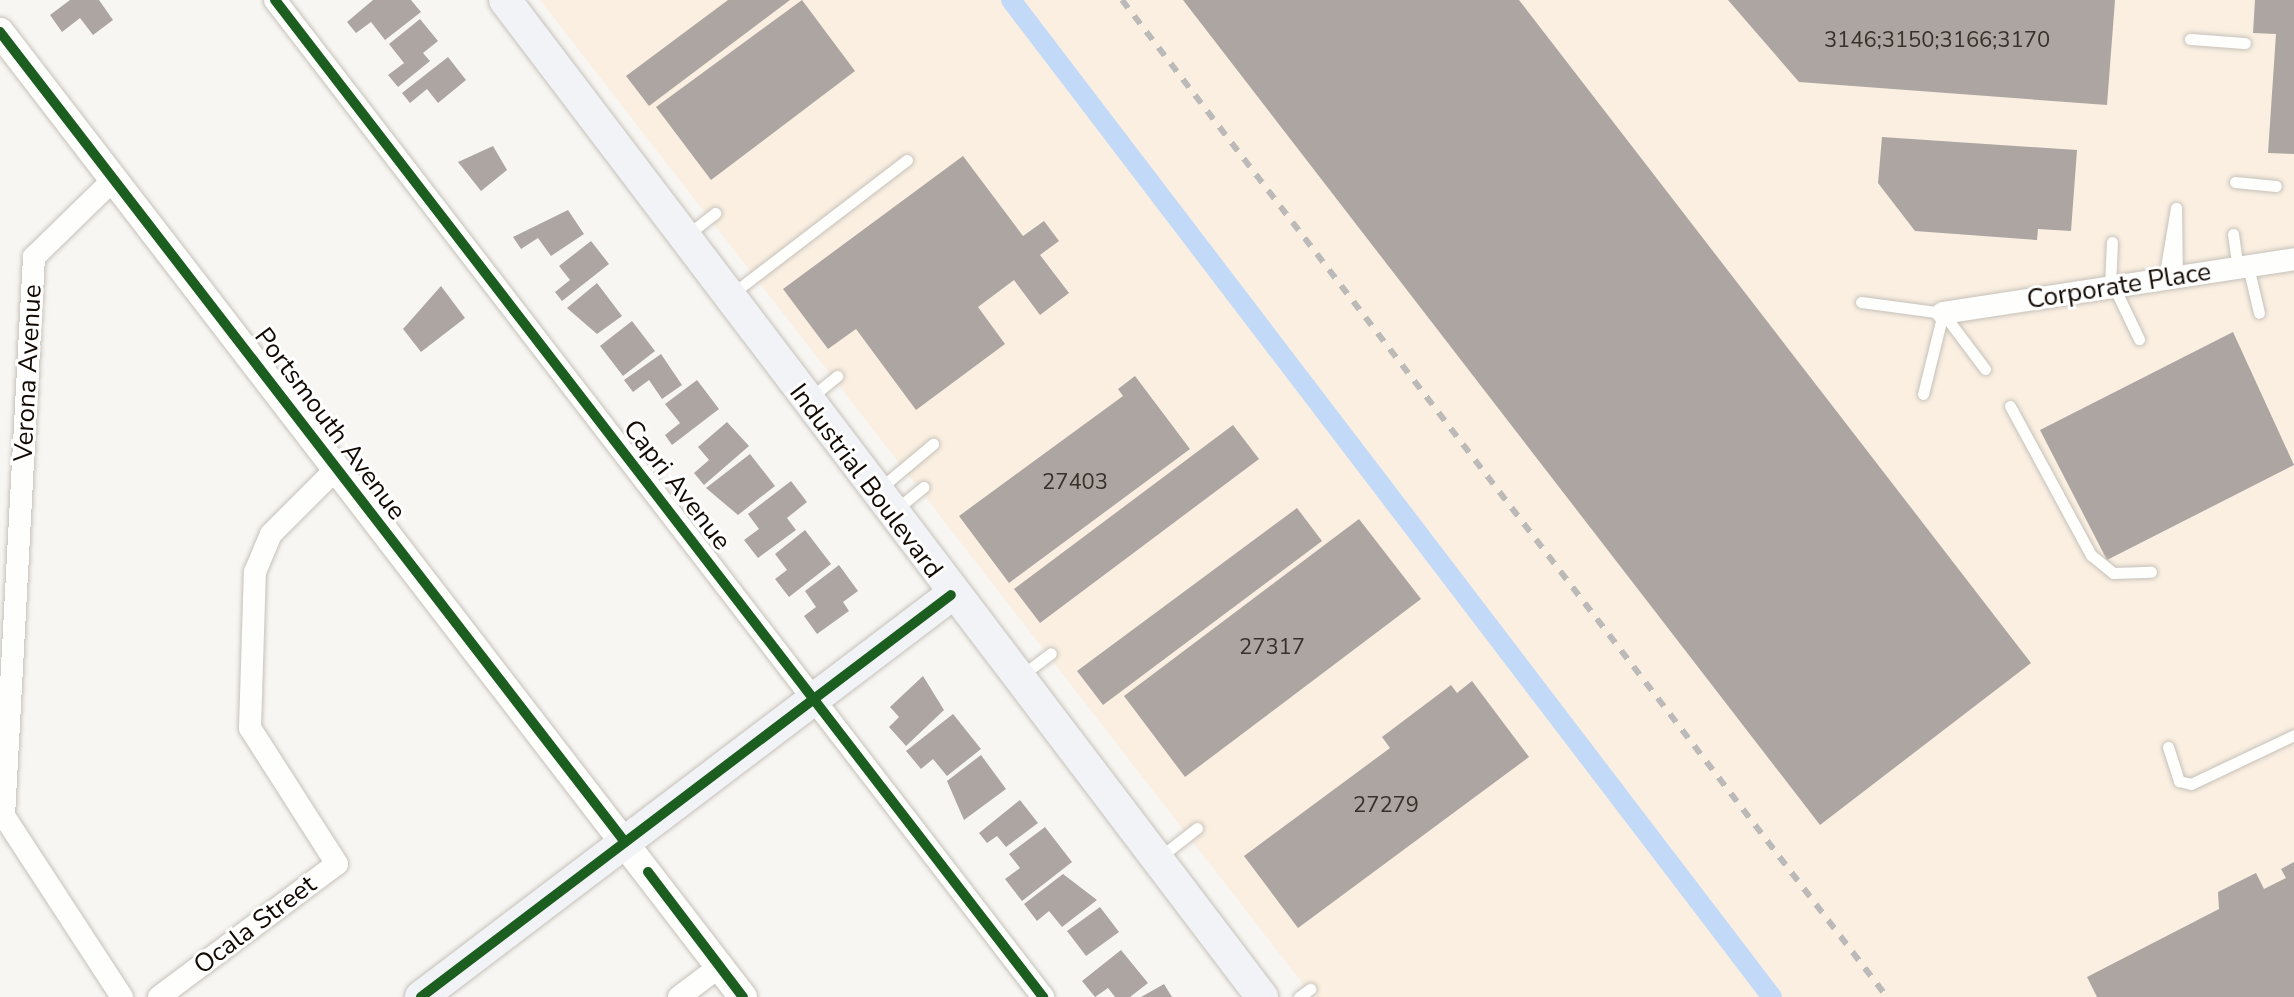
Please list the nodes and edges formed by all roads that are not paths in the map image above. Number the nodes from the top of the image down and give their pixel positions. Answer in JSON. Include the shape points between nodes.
{"nodes":[{"id":1,"x":275,"y":0,"type":"edge"},
{"id":2,"x":505,"y":0,"type":"edge"},
{"id":3,"x":0,"y":32,"type":"edge"},
{"id":4,"x":2190,"y":39,"type":"dead end"},
{"id":5,"x":2245,"y":43,"type":"dead end"},
{"id":6,"x":907,"y":160,"type":"dead end"},
{"id":7,"x":114,"y":179,"type":"junction"},
{"id":8,"x":2235,"y":182,"type":"dead end"},
{"id":9,"x":2276,"y":186,"type":"dead end"},
{"id":10,"x":715,"y":213,"type":"dead end"},
{"id":11,"x":2233,"y":234,"type":"dead end"},
{"id":12,"x":681,"y":240,"type":"junction"},
{"id":13,"x":2112,"y":242,"type":"dead end"},
{"id":14,"x":2294,"y":259,"type":"edge"},
{"id":15,"x":2243,"y":267,"type":"junction"},
{"id":16,"x":2170,"y":278,"type":"junction"},
{"id":17,"x":2112,"y":286,"type":"junction"},
{"id":18,"x":726,"y":298,"type":"junction"},
{"id":19,"x":1861,"y":302,"type":"dead end"},
{"id":20,"x":1943,"y":313,"type":"junction"},
{"id":21,"x":2259,"y":313,"type":"dead end"},
{"id":22,"x":2139,"y":339,"type":"dead end"},
{"id":23,"x":1985,"y":369,"type":"dead end"},
{"id":24,"x":837,"y":376,"type":"dead end"},
{"id":25,"x":1923,"y":394,"type":"dead end"},
{"id":26,"x":806,"y":402,"type":"junction"},
{"id":27,"x":2010,"y":406,"type":"dead end"},
{"id":28,"x":933,"y":444,"type":"dead end"},
{"id":29,"x":335,"y":470,"type":"junction"},
{"id":30,"x":924,"y":487,"type":"dead end"},
{"id":31,"x":883,"y":503,"type":"junction"},
{"id":32,"x":2151,"y":572,"type":"dead end"},
{"id":33,"x":951,"y":595,"type":"junction"},
{"id":34,"x":1051,"y":653,"type":"dead end"},
{"id":35,"x":1017,"y":679,"type":"junction"},
{"id":36,"x":814,"y":698,"type":"junction"},
{"id":37,"x":2294,"y":735,"type":"edge"},
{"id":38,"x":2168,"y":747,"type":"dead end"},
{"id":39,"x":1197,"y":828,"type":"dead end"},
{"id":40,"x":625,"y":842,"type":"junction"},
{"id":41,"x":1156,"y":860,"type":"junction"},
{"id":42,"x":719,"y":967,"type":"junction"},
{"id":43,"x":1310,"y":989,"type":"dead end"},
{"id":44,"x":122,"y":997,"type":"edge"},
{"id":45,"x":159,"y":997,"type":"edge"},
{"id":46,"x":421,"y":997,"type":"edge"},
{"id":47,"x":679,"y":997,"type":"edge"},
{"id":48,"x":743,"y":997,"type":"edge"},
{"id":49,"x":1043,"y":997,"type":"edge"},
{"id":50,"x":1262,"y":997,"type":"edge"},
{"id":51,"x":1299,"y":997,"type":"edge"}],
"edges":[{"from":1,"to":36,"type":"street","name":"Capri Avenue"},
{"from":2,"to":12,"type":"main road","name":"Industrial Boulevard"},
{"from":3,"to":7,"type":"street","name":"Portsmouth Avenue"},
{"from":4,"to":5,"type":"lane"},
{"from":6,"to":18,"type":"lane"},
{"from":7,"to":29,"type":"street","name":"Portsmouth Avenue"},
{"from":7,"to":44,"type":"street","name":"Verona Avenue","via":[[34,257],[4,816]]},
{"from":8,"to":9,"type":"lane"},
{"from":10,"to":12,"type":"lane"},
{"from":11,"to":15,"type":"lane"},
{"from":12,"to":18,"type":"main road","name":"Industrial Boulevard"},
{"from":13,"to":17,"type":"lane"},
{"from":14,"to":15,"type":"street","name":"Corporate Place"},
{"from":15,"to":16,"type":"street","name":"Corporate Place"},
{"from":15,"to":21,"type":"lane"},
{"from":16,"to":16,"type":"lane","via":[[2176,208]]},
{"from":16,"to":17,"type":"street","name":"Corporate Place"},
{"from":17,"to":20,"type":"street","name":"Corporate Place"},
{"from":17,"to":22,"type":"lane"},
{"from":18,"to":26,"type":"main road","name":"Industrial Boulevard"},
{"from":19,"to":20,"type":"lane"},
{"from":20,"to":23,"type":"lane"},
{"from":20,"to":25,"type":"lane"},
{"from":24,"to":26,"type":"lane"},
{"from":26,"to":31,"type":"main road","name":"Industrial Boulevard"},
{"from":27,"to":32,"type":"lane","via":[[2091,555],[2113,573]]},
{"from":28,"to":31,"type":"lane"},
{"from":29,"to":40,"type":"street","name":"Portsmouth Avenue"},
{"from":29,"to":45,"type":"street","name":"Ocala Street","via":[[271,534],[255,572],[250,728],[337,864]]},
{"from":30,"to":31,"type":"lane"},
{"from":31,"to":33,"type":"main road","name":"Industrial Boulevard"},
{"from":33,"to":35,"type":"main road","name":"Industrial Boulevard"},
{"from":33,"to":36,"type":"main road"},
{"from":34,"to":35,"type":"lane"},
{"from":35,"to":41,"type":"main road","name":"Industrial Boulevard"},
{"from":36,"to":40,"type":"main road"},
{"from":36,"to":49,"type":"street","name":"Capri Avenue"},
{"from":37,"to":38,"type":"lane","via":[[2191,784],[2179,781]]},
{"from":39,"to":41,"type":"lane"},
{"from":40,"to":42,"type":"street","name":"Portsmouth Avenue"},
{"from":40,"to":46,"type":"main road"},
{"from":41,"to":50,"type":"main road","name":"Industrial Boulevard"},
{"from":42,"to":47,"type":"street"},
{"from":42,"to":48,"type":"street","name":"Portsmouth Avenue"},
{"from":43,"to":51,"type":"lane"}]}
